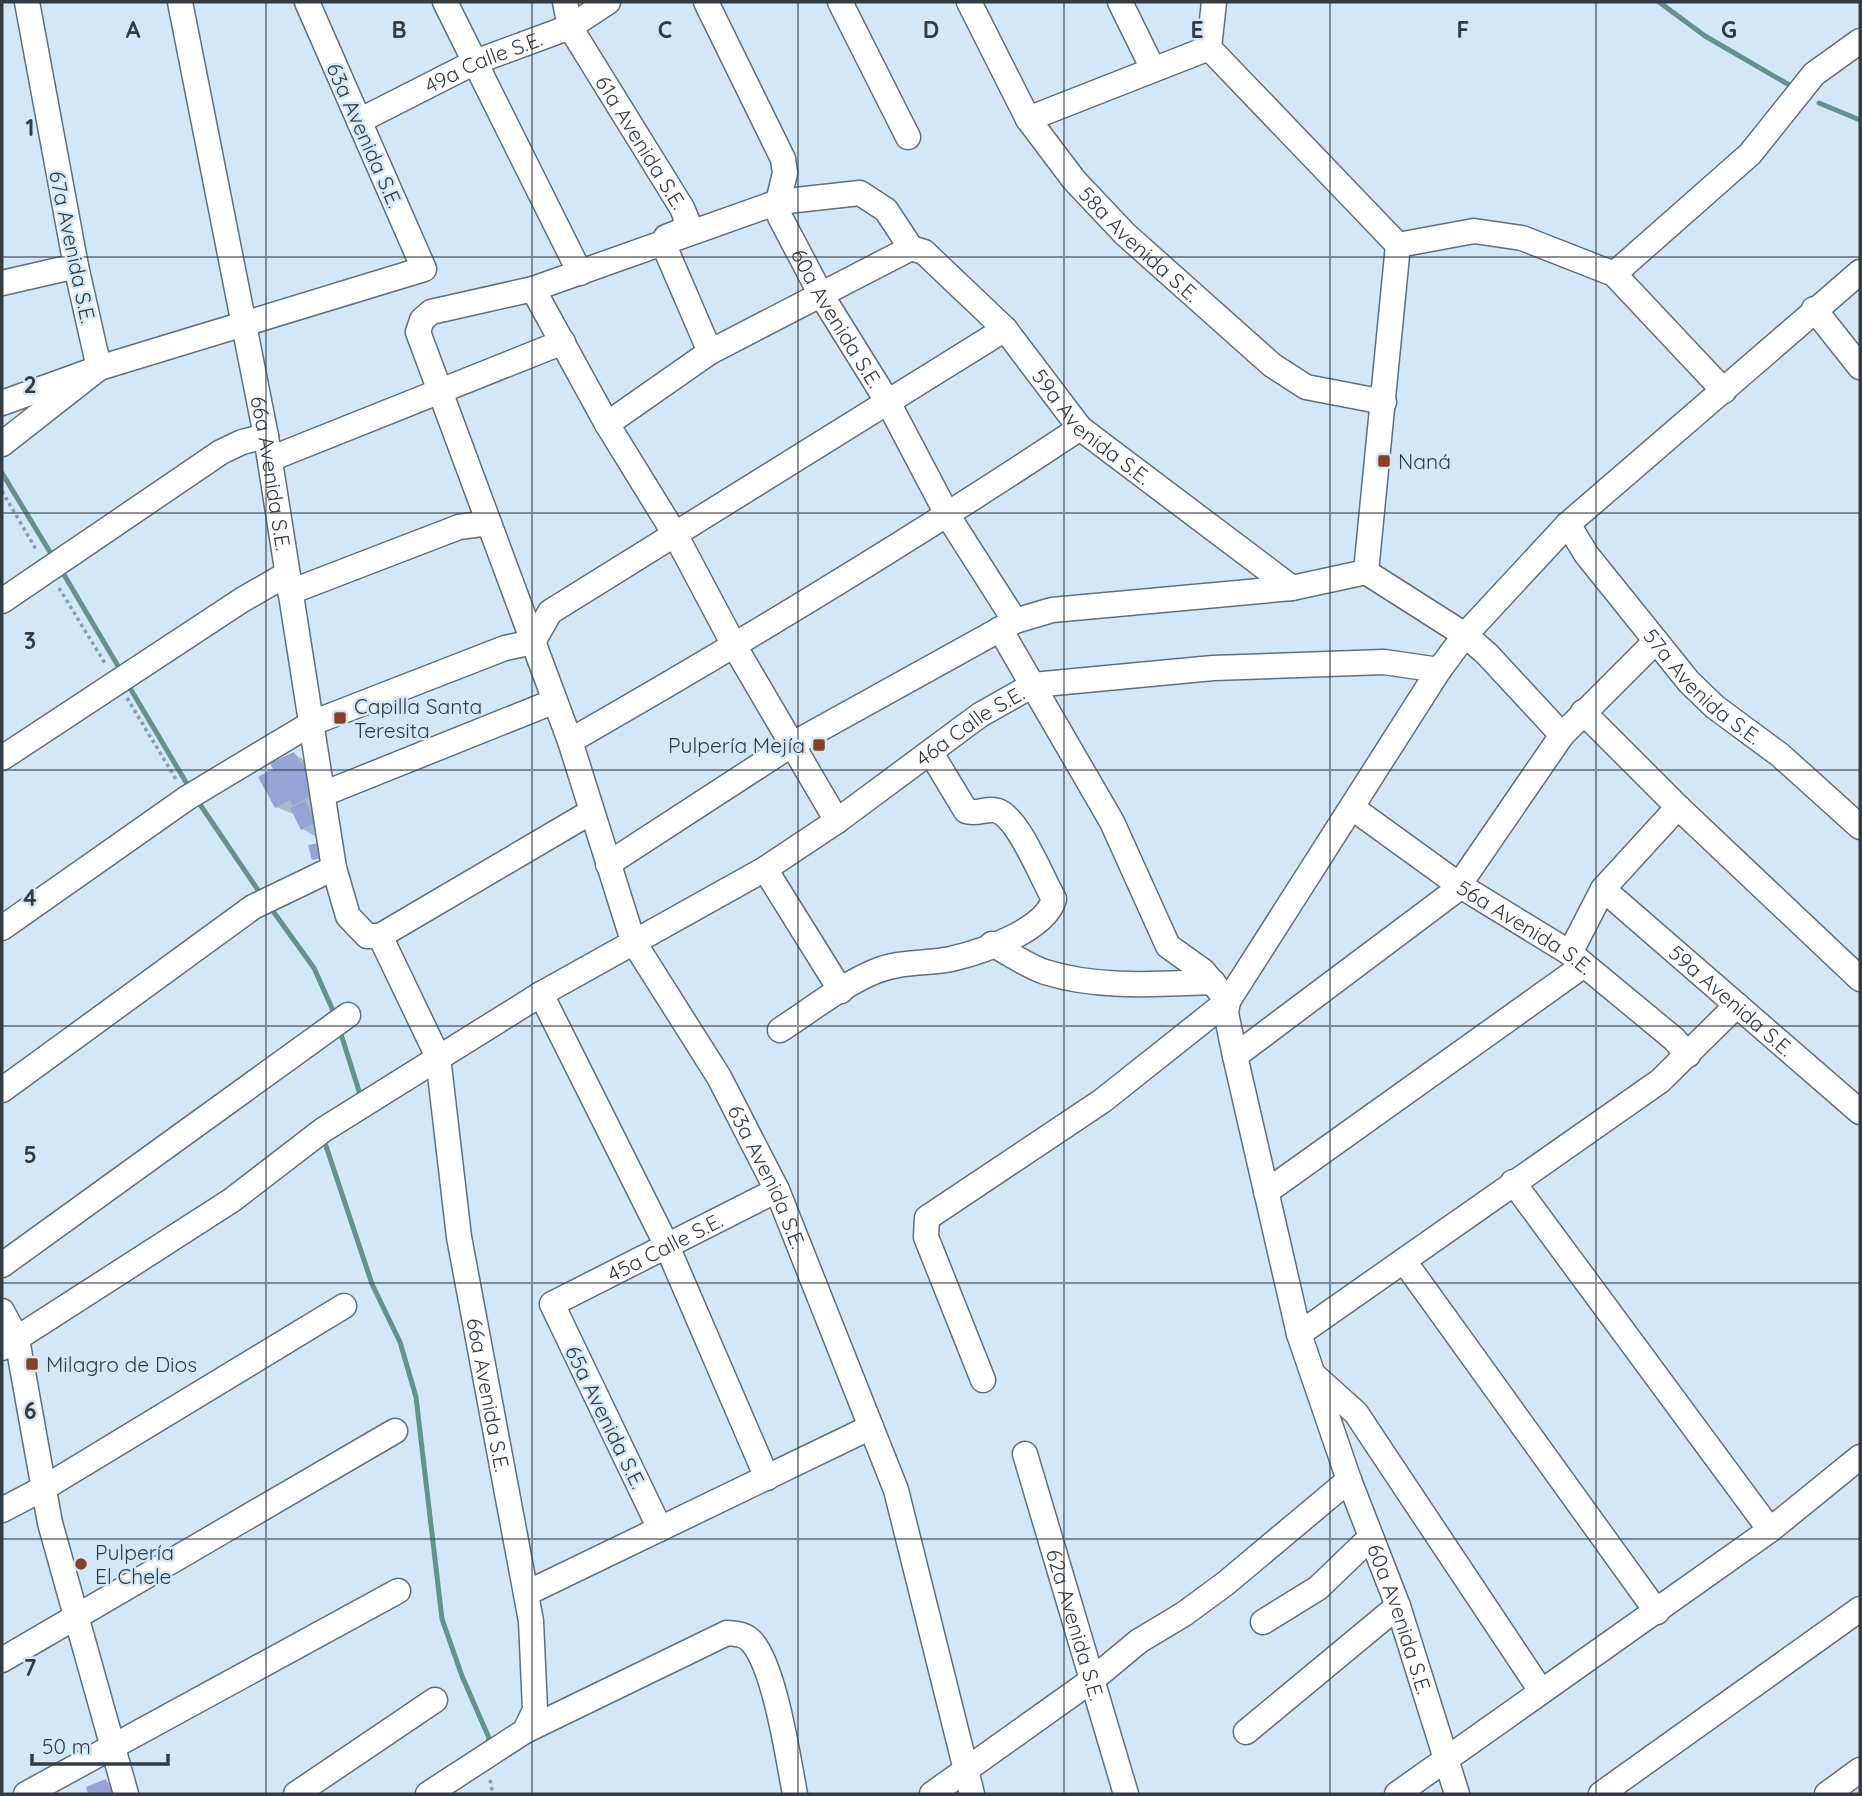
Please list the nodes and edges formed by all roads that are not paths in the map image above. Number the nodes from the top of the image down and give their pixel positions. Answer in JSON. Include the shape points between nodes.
{"nodes":[{"id":1,"x":27,"y":2,"type":"edge"},
{"id":2,"x":180,"y":2,"type":"edge"},
{"id":3,"x":307,"y":2,"type":"edge"},
{"id":4,"x":445,"y":2,"type":"edge"},
{"id":5,"x":565,"y":2,"type":"edge"},
{"id":6,"x":608,"y":2,"type":"edge"},
{"id":7,"x":706,"y":2,"type":"edge"},
{"id":8,"x":840,"y":2,"type":"edge"},
{"id":9,"x":969,"y":2,"type":"edge"},
{"id":10,"x":1120,"y":2,"type":"edge"},
{"id":11,"x":1214,"y":2,"type":"edge"},
{"id":12,"x":570,"y":27,"type":"junction"},
{"id":13,"x":1860,"y":41,"type":"edge"},
{"id":14,"x":1209,"y":48,"type":"junction"},
{"id":15,"x":474,"y":62,"type":"junction"},
{"id":16,"x":1152,"y":67,"type":"junction"},
{"id":17,"x":1028,"y":118,"type":"junction"},
{"id":18,"x":359,"y":121,"type":"junction"},
{"id":19,"x":908,"y":136,"type":"dead end"},
{"id":20,"x":778,"y":202,"type":"junction"},
{"id":21,"x":663,"y":243,"type":"junction"},
{"id":22,"x":1398,"y":245,"type":"junction"},
{"id":23,"x":911,"y":248,"type":"junction"},
{"id":24,"x":76,"y":266,"type":"junction"},
{"id":25,"x":1860,"y":272,"type":"edge"},
{"id":26,"x":580,"y":273,"type":"junction"},
{"id":27,"x":1614,"y":274,"type":"junction"},
{"id":28,"x":2,"y":283,"type":"edge"},
{"id":29,"x":533,"y":289,"type":"junction"},
{"id":30,"x":820,"y":293,"type":"junction"},
{"id":31,"x":1814,"y":309,"type":"junction"},
{"id":32,"x":244,"y":325,"type":"junction"},
{"id":33,"x":1005,"y":329,"type":"junction"},
{"id":34,"x":563,"y":342,"type":"junction"},
{"id":35,"x":710,"y":352,"type":"junction"},
{"id":36,"x":1860,"y":367,"type":"edge"},
{"id":37,"x":99,"y":368,"type":"junction"},
{"id":38,"x":442,"y":388,"type":"junction"},
{"id":39,"x":1724,"y":391,"type":"junction"},
{"id":40,"x":1384,"y":402,"type":"junction"},
{"id":41,"x":2,"y":403,"type":"edge"},
{"id":42,"x":889,"y":404,"type":"junction"},
{"id":43,"x":607,"y":424,"type":"junction"},
{"id":44,"x":1080,"y":428,"type":"junction"},
{"id":45,"x":2,"y":444,"type":"edge"},
{"id":46,"x":268,"y":448,"type":"junction"},
{"id":47,"x":948,"y":516,"type":"junction"},
{"id":48,"x":489,"y":523,"type":"junction"},
{"id":49,"x":1568,"y":524,"type":"junction"},
{"id":50,"x":676,"y":536,"type":"junction"},
{"id":51,"x":1366,"y":572,"type":"junction"},
{"id":52,"x":289,"y":583,"type":"junction"},
{"id":53,"x":1292,"y":588,"type":"junction"},
{"id":54,"x":2,"y":601,"type":"edge"},
{"id":55,"x":1008,"y":625,"type":"junction"},
{"id":56,"x":1465,"y":635,"type":"junction"},
{"id":57,"x":1656,"y":641,"type":"junction"},
{"id":58,"x":533,"y":642,"type":"junction"},
{"id":59,"x":735,"y":647,"type":"junction"},
{"id":60,"x":1440,"y":670,"type":"junction"},
{"id":61,"x":1033,"y":685,"type":"junction"},
{"id":62,"x":555,"y":701,"type":"junction"},
{"id":63,"x":1583,"y":712,"type":"junction"},
{"id":64,"x":312,"y":723,"type":"junction"},
{"id":65,"x":1562,"y":735,"type":"junction"},
{"id":66,"x":570,"y":741,"type":"junction"},
{"id":67,"x":791,"y":746,"type":"junction"},
{"id":68,"x":931,"y":753,"type":"junction"},
{"id":69,"x":2,"y":758,"type":"edge"},
{"id":70,"x":323,"y":794,"type":"junction"},
{"id":71,"x":1678,"y":807,"type":"junction"},
{"id":72,"x":1354,"y":809,"type":"junction"},
{"id":73,"x":591,"y":813,"type":"junction"},
{"id":74,"x":837,"y":821,"type":"junction"},
{"id":75,"x":1860,"y":827,"type":"edge"},
{"id":76,"x":608,"y":864,"type":"junction"},
{"id":77,"x":334,"y":868,"type":"junction"},
{"id":78,"x":765,"y":869,"type":"junction"},
{"id":79,"x":1459,"y":885,"type":"junction"},
{"id":80,"x":1603,"y":889,"type":"junction"},
{"id":81,"x":2,"y":928,"type":"edge"},
{"id":82,"x":374,"y":936,"type":"junction"},
{"id":83,"x":633,"y":941,"type":"junction"},
{"id":84,"x":992,"y":944,"type":"junction"},
{"id":85,"x":1577,"y":959,"type":"junction"},
{"id":86,"x":1860,"y":979,"type":"edge"},
{"id":87,"x":841,"y":991,"type":"junction"},
{"id":88,"x":1220,"y":992,"type":"junction"},
{"id":89,"x":541,"y":994,"type":"junction"},
{"id":90,"x":1737,"y":1005,"type":"junction"},
{"id":91,"x":348,"y":1015,"type":"dead end"},
{"id":92,"x":780,"y":1030,"type":"dead end"},
{"id":93,"x":1688,"y":1055,"type":"junction"},
{"id":94,"x":1234,"y":1056,"type":"junction"},
{"id":95,"x":438,"y":1057,"type":"junction"},
{"id":96,"x":2,"y":1090,"type":"edge"},
{"id":97,"x":1860,"y":1112,"type":"edge"},
{"id":98,"x":1513,"y":1182,"type":"junction"},
{"id":99,"x":777,"y":1190,"type":"junction"},
{"id":100,"x":1266,"y":1192,"type":"junction"},
{"id":101,"x":667,"y":1246,"type":"junction"},
{"id":102,"x":1404,"y":1261,"type":"junction"},
{"id":103,"x":2,"y":1265,"type":"edge"},
{"id":104,"x":551,"y":1304,"type":"joint"},
{"id":105,"x":344,"y":1306,"type":"dead end"},
{"id":106,"x":2,"y":1311,"type":"edge"},
{"id":107,"x":1299,"y":1334,"type":"junction"},
{"id":108,"x":9,"y":1343,"type":"edge"},
{"id":109,"x":1314,"y":1374,"type":"junction"},
{"id":110,"x":983,"y":1380,"type":"dead end"},
{"id":111,"x":871,"y":1427,"type":"junction"},
{"id":112,"x":395,"y":1432,"type":"dead end"},
{"id":113,"x":1025,"y":1454,"type":"dead end"},
{"id":114,"x":1860,"y":1457,"type":"edge"},
{"id":115,"x":767,"y":1478,"type":"junction"},
{"id":116,"x":1349,"y":1480,"type":"junction"},
{"id":117,"x":44,"y":1488,"type":"junction"},
{"id":118,"x":2,"y":1510,"type":"edge"},
{"id":119,"x":660,"y":1529,"type":"junction"},
{"id":120,"x":1770,"y":1530,"type":"junction"},
{"id":121,"x":1371,"y":1537,"type":"junction"},
{"id":122,"x":398,"y":1591,"type":"dead end"},
{"id":123,"x":527,"y":1593,"type":"junction"},
{"id":124,"x":1398,"y":1606,"type":"junction"},
{"id":125,"x":1860,"y":1609,"type":"edge"},
{"id":126,"x":1657,"y":1612,"type":"junction"},
{"id":127,"x":76,"y":1615,"type":"junction"},
{"id":128,"x":1264,"y":1622,"type":"dead end"},
{"id":129,"x":2,"y":1660,"type":"edge"},
{"id":130,"x":1092,"y":1680,"type":"junction"},
{"id":131,"x":1541,"y":1691,"type":"junction"},
{"id":132,"x":435,"y":1700,"type":"dead end"},
{"id":133,"x":525,"y":1731,"type":"junction"},
{"id":134,"x":1245,"y":1732,"type":"dead end"},
{"id":135,"x":113,"y":1746,"type":"junction"},
{"id":136,"x":1446,"y":1759,"type":"junction"},
{"id":137,"x":1860,"y":1770,"type":"edge"},
{"id":138,"x":969,"y":1784,"type":"edge"},
{"id":139,"x":26,"y":1794,"type":"edge"},
{"id":140,"x":126,"y":1794,"type":"edge"},
{"id":141,"x":296,"y":1794,"type":"edge"},
{"id":142,"x":428,"y":1794,"type":"edge"},
{"id":143,"x":795,"y":1794,"type":"edge"},
{"id":144,"x":932,"y":1794,"type":"edge"},
{"id":145,"x":1126,"y":1794,"type":"edge"},
{"id":146,"x":1397,"y":1794,"type":"edge"},
{"id":147,"x":1457,"y":1794,"type":"edge"},
{"id":148,"x":1601,"y":1794,"type":"edge"},
{"id":149,"x":1827,"y":1794,"type":"edge"}],
"edges":[{"from":1,"to":24,"type":"street","name":"67a Avenida S.E."},
{"from":2,"to":32,"type":"street","name":"66a Avenida S.E."},
{"from":3,"to":18,"type":"street","name":"63a Avenida S.E."},
{"from":4,"to":15,"type":"street"},
{"from":5,"to":12,"type":"street","name":"61a Avenida S.E."},
{"from":6,"to":12,"type":"street","name":"49a Calle S.E."},
{"from":7,"to":20,"type":"street","name":"60a Avenida S.E.","via":[[783,159],[785,173]]},
{"from":8,"to":19,"type":"street"},
{"from":9,"to":17,"type":"street","name":"58a Avenida S.E."},
{"from":10,"to":16,"type":"street"},
{"from":11,"to":14,"type":"street"},
{"from":12,"to":15,"type":"street","name":"49a Calle S.E."},
{"from":12,"to":21,"type":"street","name":"61a Avenida S.E.","via":[[682,208],[687,220],[682,231]]},
{"from":13,"to":27,"type":"street","via":[[1814,74],[1750,154]]},
{"from":14,"to":16,"type":"street"},
{"from":14,"to":22,"type":"street"},
{"from":15,"to":18,"type":"street","name":"49a Calle S.E."},
{"from":15,"to":26,"type":"street"},
{"from":16,"to":17,"type":"street"},
{"from":17,"to":40,"type":"street","name":"58a Avenida S.E.","via":[[1074,180],[1125,234],[1272,365],[1306,387]]},
{"from":18,"to":32,"type":"street","name":"63a Avenida S.E.","via":[[424,269]]},
{"from":20,"to":21,"type":"street"},
{"from":20,"to":23,"type":"street","via":[[860,193],[886,210]]},
{"from":20,"to":30,"type":"street","name":"60a Avenida S.E.","via":[[780,217]]},
{"from":21,"to":26,"type":"street"},
{"from":21,"to":35,"type":"street","name":"61a Avenida S.E."},
{"from":22,"to":27,"type":"street","via":[[1474,231],[1522,238]]},
{"from":22,"to":40,"type":"street"},
{"from":23,"to":30,"type":"street"},
{"from":23,"to":33,"type":"street","name":"59a Avenida S.E.","via":[[924,252]]},
{"from":24,"to":28,"type":"street"},
{"from":24,"to":37,"type":"street","name":"67a Avenida S.E."},
{"from":25,"to":31,"type":"street"},
{"from":26,"to":29,"type":"street"},
{"from":27,"to":39,"type":"street"},
{"from":29,"to":34,"type":"street"},
{"from":29,"to":38,"type":"street","via":[[431,312],[422,320],[418,332]]},
{"from":30,"to":35,"type":"street"},
{"from":30,"to":42,"type":"street","name":"60a Avenida S.E."},
{"from":31,"to":36,"type":"street"},
{"from":31,"to":39,"type":"street"},
{"from":32,"to":37,"type":"street"},
{"from":32,"to":46,"type":"street","name":"66a Avenida S.E."},
{"from":33,"to":42,"type":"street"},
{"from":33,"to":44,"type":"street","name":"59a Avenida S.E."},
{"from":34,"to":38,"type":"street"},
{"from":34,"to":43,"type":"street"},
{"from":35,"to":43,"type":"street"},
{"from":37,"to":41,"type":"street"},
{"from":37,"to":45,"type":"street"},
{"from":38,"to":46,"type":"street"},
{"from":38,"to":48,"type":"street"},
{"from":39,"to":49,"type":"street"},
{"from":40,"to":51,"type":"street"},
{"from":42,"to":47,"type":"street","name":"60a Avenida S.E."},
{"from":42,"to":50,"type":"street"},
{"from":43,"to":50,"type":"street"},
{"from":44,"to":47,"type":"street"},
{"from":44,"to":53,"type":"street","name":"59a Avenida S.E."},
{"from":46,"to":52,"type":"street","name":"66a Avenida S.E."},
{"from":46,"to":54,"type":"street","via":[[242,442],[221,452]]},
{"from":47,"to":55,"type":"street","name":"60a Avenida S.E."},
{"from":47,"to":59,"type":"street"},
{"from":48,"to":52,"type":"street","via":[[459,527]]},
{"from":48,"to":58,"type":"street"},
{"from":49,"to":56,"type":"street"},
{"from":49,"to":57,"type":"street","name":"57a Avenida S.E.","via":[[1586,554]]},
{"from":50,"to":58,"type":"street","via":[[550,612]]},
{"from":50,"to":59,"type":"street"},
{"from":51,"to":53,"type":"street"},
{"from":51,"to":56,"type":"street"},
{"from":52,"to":64,"type":"street","name":"66a Avenida S.E."},
{"from":52,"to":69,"type":"street","via":[[242,600]]},
{"from":53,"to":55,"type":"street","via":[[1052,610]]},
{"from":55,"to":61,"type":"street","name":"60a Avenida S.E."},
{"from":55,"to":67,"type":"street"},
{"from":56,"to":60,"type":"street"},
{"from":56,"to":65,"type":"street"},
{"from":57,"to":63,"type":"street"},
{"from":57,"to":75,"type":"street","name":"57a Avenida S.E.","via":[[1716,707],[1780,755]]},
{"from":58,"to":62,"type":"street"},
{"from":58,"to":64,"type":"street","via":[[505,648]]},
{"from":59,"to":66,"type":"street"},
{"from":59,"to":67,"type":"street"},
{"from":60,"to":61,"type":"street","name":"46a Calle S.E.","via":[[1384,662],[1213,668]]},
{"from":60,"to":72,"type":"street"},
{"from":61,"to":68,"type":"street","name":"46a Calle S.E.","via":[[980,715]]},
{"from":61,"to":88,"type":"street","name":"60a Avenida S.E.","via":[[1112,822],[1168,946]]},
{"from":62,"to":66,"type":"street"},
{"from":62,"to":70,"type":"street"},
{"from":63,"to":65,"type":"street"},
{"from":63,"to":71,"type":"street"},
{"from":64,"to":70,"type":"street","name":"66a Avenida S.E."},
{"from":64,"to":81,"type":"street","via":[[187,798]]},
{"from":65,"to":79,"type":"street"},
{"from":66,"to":73,"type":"street"},
{"from":67,"to":74,"type":"street"},
{"from":67,"to":76,"type":"street"},
{"from":68,"to":74,"type":"street","name":"46a Calle S.E."},
{"from":68,"to":84,"type":"street","via":[[966,811],[994,809],[1010,817],[1054,899],[1044,919]]},
{"from":70,"to":77,"type":"street","name":"66a Avenida S.E."},
{"from":71,"to":80,"type":"street"},
{"from":71,"to":86,"type":"street"},
{"from":72,"to":79,"type":"street","name":"56a Avenida S.E."},
{"from":72,"to":88,"type":"street"},
{"from":73,"to":76,"type":"street"},
{"from":73,"to":82,"type":"street"},
{"from":74,"to":78,"type":"street","name":"46a Calle S.E."},
{"from":76,"to":83,"type":"street","name":"63a Avenida S.E."},
{"from":77,"to":82,"type":"street","name":"66a Avenida S.E.","via":[[348,916]]},
{"from":77,"to":96,"type":"street","via":[[253,907]]},
{"from":78,"to":83,"type":"street","name":"46a Calle S.E."},
{"from":78,"to":87,"type":"street"},
{"from":79,"to":85,"type":"street","name":"56a Avenida S.E."},
{"from":79,"to":94,"type":"street"},
{"from":80,"to":85,"type":"street"},
{"from":80,"to":90,"type":"street","name":"59a Avenida S.E."},
{"from":82,"to":95,"type":"street","name":"66a Avenida S.E."},
{"from":83,"to":89,"type":"street","name":"46a Calle S.E."},
{"from":83,"to":99,"type":"street","name":"63a Avenida S.E.","via":[[719,1077]]},
{"from":84,"to":87,"type":"street","via":[[951,959],[877,970]]},
{"from":84,"to":88,"type":"street","via":[[1044,971],[1082,979]]},
{"from":85,"to":93,"type":"street","name":"56a Avenida S.E."},
{"from":85,"to":100,"type":"street"},
{"from":87,"to":92,"type":"street"},
{"from":88,"to":94,"type":"street","name":"60a Avenida S.E."},
{"from":88,"to":110,"type":"street","via":[[1102,1101],[927,1218],[926,1237]]},
{"from":89,"to":95,"type":"street","name":"46a Calle S.E."},
{"from":89,"to":101,"type":"street"},
{"from":90,"to":93,"type":"street"},
{"from":90,"to":97,"type":"street","name":"59a Avenida S.E."},
{"from":91,"to":103,"type":"street"},
{"from":93,"to":98,"type":"street","via":[[1660,1081]]},
{"from":94,"to":100,"type":"street","name":"60a Avenida S.E."},
{"from":95,"to":108,"type":"street","name":"46a Calle S.E.","via":[[323,1130],[232,1200]]},
{"from":95,"to":123,"type":"street","name":"66a Avenida S.E.","via":[[459,1237]]},
{"from":98,"to":102,"type":"street"},
{"from":98,"to":120,"type":"street"},
{"from":99,"to":101,"type":"street","name":"45a Calle S.E."},
{"from":99,"to":111,"type":"street","name":"63a Avenida S.E."},
{"from":100,"to":107,"type":"street","name":"60a Avenida S.E."},
{"from":101,"to":104,"type":"street","name":"45a Calle S.E."},
{"from":101,"to":115,"type":"street"},
{"from":102,"to":107,"type":"street"},
{"from":102,"to":126,"type":"street"},
{"from":104,"to":119,"type":"street","name":"65a Avenida S.E."},
{"from":105,"to":117,"type":"street"},
{"from":106,"to":108,"type":"street"},
{"from":107,"to":109,"type":"street","name":"60a Avenida S.E."},
{"from":108,"to":117,"type":"street"},
{"from":109,"to":116,"type":"street","name":"60a Avenida S.E."},
{"from":109,"to":131,"type":"street","via":[[1356,1413]]},
{"from":111,"to":115,"type":"street"},
{"from":111,"to":138,"type":"street","name":"63a Avenida S.E.","via":[[896,1490]]},
{"from":112,"to":127,"type":"street"},
{"from":113,"to":130,"type":"street","name":"62a Avenida S.E."},
{"from":114,"to":120,"type":"street"},
{"from":115,"to":119,"type":"street"},
{"from":116,"to":121,"type":"street","name":"60a Avenida S.E."},
{"from":116,"to":130,"type":"street","via":[[1226,1583],[1139,1641]]},
{"from":117,"to":118,"type":"street"},
{"from":117,"to":127,"type":"street"},
{"from":119,"to":123,"type":"street"},
{"from":120,"to":126,"type":"street"},
{"from":121,"to":124,"type":"street","name":"60a Avenida S.E."},
{"from":121,"to":128,"type":"street","via":[[1318,1588]]},
{"from":122,"to":135,"type":"street"},
{"from":123,"to":133,"type":"street","name":"66a Avenida S.E.","via":[[535,1710]]},
{"from":124,"to":134,"type":"street"},
{"from":124,"to":136,"type":"street","name":"60a Avenida S.E."},
{"from":125,"to":148,"type":"street"},
{"from":126,"to":131,"type":"street"},
{"from":127,"to":129,"type":"street"},
{"from":127,"to":135,"type":"street"},
{"from":130,"to":138,"type":"street"},
{"from":130,"to":145,"type":"street","name":"62a Avenida S.E."},
{"from":131,"to":136,"type":"street"},
{"from":132,"to":141,"type":"street"},
{"from":133,"to":142,"type":"street"},
{"from":133,"to":143,"type":"street","via":[[727,1633],[743,1635],[761,1657],[773,1691]]},
{"from":135,"to":139,"type":"street"},
{"from":135,"to":140,"type":"street"},
{"from":136,"to":146,"type":"street"},
{"from":136,"to":147,"type":"street","name":"60a Avenida S.E."},
{"from":137,"to":149,"type":"street"},
{"from":138,"to":144,"type":"street"}]}
